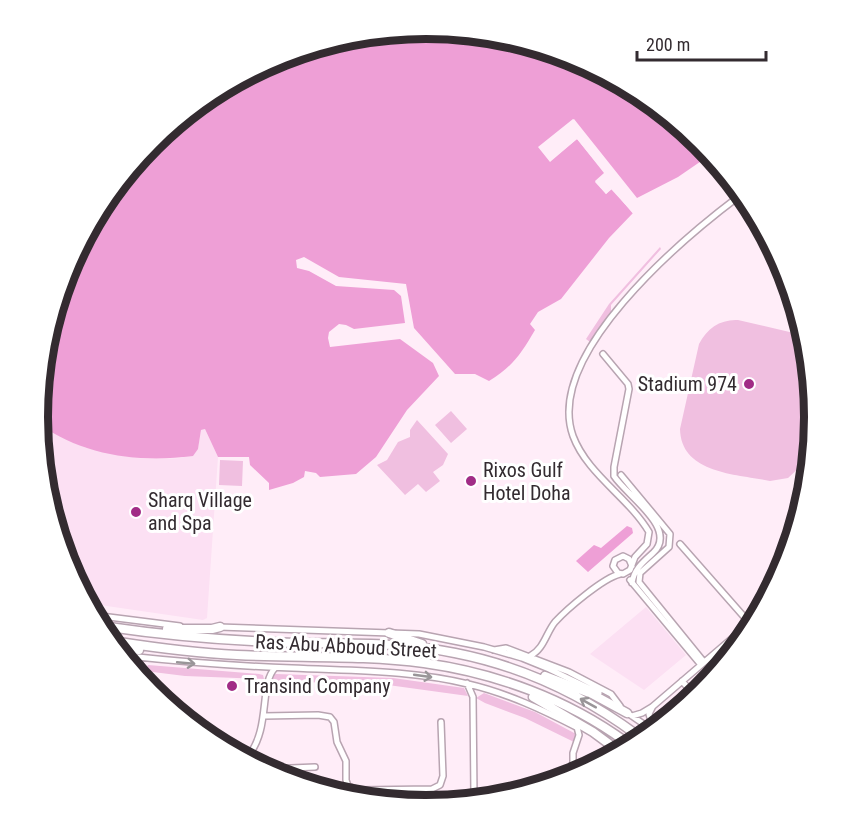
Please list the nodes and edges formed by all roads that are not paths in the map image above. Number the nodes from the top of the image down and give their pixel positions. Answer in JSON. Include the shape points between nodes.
{"nodes":[{"id":1,"x":735,"y":199,"type":"edge"},
{"id":2,"x":603,"y":354,"type":"dead end"},
{"id":3,"x":621,"y":476,"type":"dead end"},
{"id":4,"x":680,"y":544,"type":"dead end"},
{"id":5,"x":640,"y":550,"type":"junction"},
{"id":6,"x":626,"y":556,"type":"junction"},
{"id":7,"x":613,"y":566,"type":"junction"},
{"id":8,"x":632,"y":566,"type":"junction"},
{"id":9,"x":627,"y":574,"type":"junction"},
{"id":10,"x":603,"y":582,"type":"junction"},
{"id":11,"x":106,"y":617,"type":"edge"},
{"id":12,"x":746,"y":619,"type":"edge"},
{"id":13,"x":112,"y":627,"type":"edge"},
{"id":14,"x":112,"y":627,"type":"edge"},
{"id":15,"x":220,"y":627,"type":"junction"},
{"id":16,"x":389,"y":633,"type":"junction"},
{"id":17,"x":733,"y":637,"type":"edge"},
{"id":18,"x":124,"y":643,"type":"edge"},
{"id":19,"x":542,"y":645,"type":"junction"},
{"id":20,"x":163,"y":648,"type":"junction"},
{"id":21,"x":130,"y":650,"type":"edge"},
{"id":22,"x":437,"y":650,"type":"junction"},
{"id":23,"x":494,"y":650,"type":"junction"},
{"id":24,"x":138,"y":653,"type":"junction"},
{"id":25,"x":133,"y":655,"type":"edge"},
{"id":26,"x":530,"y":656,"type":"junction"},
{"id":27,"x":148,"y":658,"type":"junction"},
{"id":28,"x":544,"y":661,"type":"junction"},
{"id":29,"x":702,"y":664,"type":"junction"},
{"id":30,"x":142,"y":665,"type":"edge"},
{"id":31,"x":503,"y":666,"type":"junction"},
{"id":32,"x":142,"y":667,"type":"edge"},
{"id":33,"x":262,"y":667,"type":"junction"},
{"id":34,"x":275,"y":668,"type":"junction"},
{"id":35,"x":269,"y":675,"type":"junction"},
{"id":36,"x":504,"y":681,"type":"junction"},
{"id":37,"x":682,"y":681,"type":"junction"},
{"id":38,"x":467,"y":683,"type":"junction"},
{"id":39,"x":482,"y":687,"type":"junction"},
{"id":40,"x":689,"y":689,"type":"edge"},
{"id":41,"x":473,"y":697,"type":"junction"},
{"id":42,"x":620,"y":706,"type":"junction"},
{"id":43,"x":652,"y":707,"type":"junction"},
{"id":44,"x":629,"y":714,"type":"junction"},
{"id":45,"x":264,"y":716,"type":"junction"},
{"id":46,"x":441,"y":722,"type":"dead end"},
{"id":47,"x":650,"y":722,"type":"edge"},
{"id":48,"x":645,"y":726,"type":"edge"},
{"id":49,"x":577,"y":727,"type":"junction"},
{"id":50,"x":634,"y":733,"type":"edge"},
{"id":51,"x":589,"y":734,"type":"junction"},
{"id":52,"x":622,"y":740,"type":"edge"},
{"id":53,"x":576,"y":744,"type":"junction"},
{"id":54,"x":612,"y":746,"type":"edge"},
{"id":55,"x":251,"y":752,"type":"edge"},
{"id":56,"x":573,"y":765,"type":"edge"},
{"id":57,"x":315,"y":767,"type":"dead end"},
{"id":58,"x":287,"y":768,"type":"edge"},
{"id":59,"x":354,"y":788,"type":"edge"},
{"id":60,"x":365,"y":790,"type":"edge"},
{"id":61,"x":474,"y":792,"type":"edge"}],
"edges":[{"from":1,"to":5,"type":"street","via":[[694,231],[644,279],[602,331],[571,388],[569,412],[573,435],[593,467],[647,528],[649,541]]},
{"from":2,"to":9,"type":"street","via":[[629,389],[614,477],[657,524],[662,536],[658,548]]},
{"from":3,"to":29,"type":"street","via":[[669,531],[671,543],[640,573],[639,579]]},
{"from":4,"to":12,"type":"street"},
{"from":5,"to":6,"type":"street"},
{"from":5,"to":8,"type":"street"},
{"from":6,"to":7,"type":"street","via":[[617,558]]},
{"from":6,"to":8,"type":"street"},
{"from":7,"to":9,"type":"street","via":[[615,571]]},
{"from":7,"to":10,"type":"street"},
{"from":8,"to":9,"type":"street"},
{"from":9,"to":10,"type":"street"},
{"from":9,"to":29,"type":"street"},
{"from":10,"to":19,"type":"street","via":[[556,622]]},
{"from":11,"to":15,"type":"street"},
{"from":13,"to":15,"type":"highway"},
{"from":14,"to":22,"type":"highway","name":"Ras Abu Abboud Street","via":[[206,638]]},
{"from":15,"to":16,"type":"street"},
{"from":16,"to":22,"type":"highway"},
{"from":16,"to":23,"type":"street","via":[[419,634]]},
{"from":17,"to":29,"type":"street"},
{"from":18,"to":20,"type":"highway","name":"Ras Abu Abboud Street"},
{"from":19,"to":26,"type":"street"},
{"from":19,"to":28,"type":"street"},
{"from":20,"to":24,"type":"highway"},
{"from":20,"to":36,"type":"highway","name":"Ras Abu Abboud Street","via":[[401,661]]},
{"from":21,"to":24,"type":"highway"},
{"from":22,"to":31,"type":"highway","name":"Ras Abu Abboud Street"},
{"from":23,"to":26,"type":"street","via":[[506,648]]},
{"from":23,"to":42,"type":"street","via":[[549,669]]},
{"from":24,"to":25,"type":"street"},
{"from":24,"to":27,"type":"street"},
{"from":24,"to":30,"type":"street"},
{"from":26,"to":28,"type":"street"},
{"from":27,"to":32,"type":"street"},
{"from":27,"to":33,"type":"street","one_way":true},
{"from":28,"to":42,"type":"street","via":[[594,684],[615,697]]},
{"from":29,"to":37,"type":"street"},
{"from":31,"to":44,"type":"highway","via":[[583,690]]},
{"from":50,"to":31,"type":"highway","name":"Ras Abu Abboud Street","one_way":true,"via":[[559,688]]},
{"from":33,"to":34,"type":"street"},
{"from":33,"to":35,"type":"street"},
{"from":34,"to":35,"type":"street"},
{"from":34,"to":38,"type":"street","one_way":true,"via":[[411,674]]},
{"from":35,"to":45,"type":"street"},
{"from":36,"to":52,"type":"highway","name":"Ras Abu Abboud Street","via":[[566,706]]},
{"from":36,"to":54,"type":"highway"},
{"from":37,"to":40,"type":"street"},
{"from":37,"to":43,"type":"street"},
{"from":38,"to":39,"type":"street"},
{"from":38,"to":41,"type":"street"},
{"from":39,"to":41,"type":"street"},
{"from":39,"to":49,"type":"street"},
{"from":41,"to":61,"type":"street"},
{"from":42,"to":44,"type":"street"},
{"from":43,"to":44,"type":"street"},
{"from":43,"to":47,"type":"street"},
{"from":44,"to":48,"type":"street"},
{"from":45,"to":55,"type":"street"},
{"from":45,"to":59,"type":"street","via":[[330,717],[346,761],[348,786]]},
{"from":46,"to":60,"type":"street","via":[[440,785],[432,789]]},
{"from":49,"to":51,"type":"street"},
{"from":49,"to":53,"type":"street"},
{"from":51,"to":53,"type":"street"},
{"from":51,"to":54,"type":"street"},
{"from":53,"to":56,"type":"street"},
{"from":57,"to":58,"type":"street"}]}
